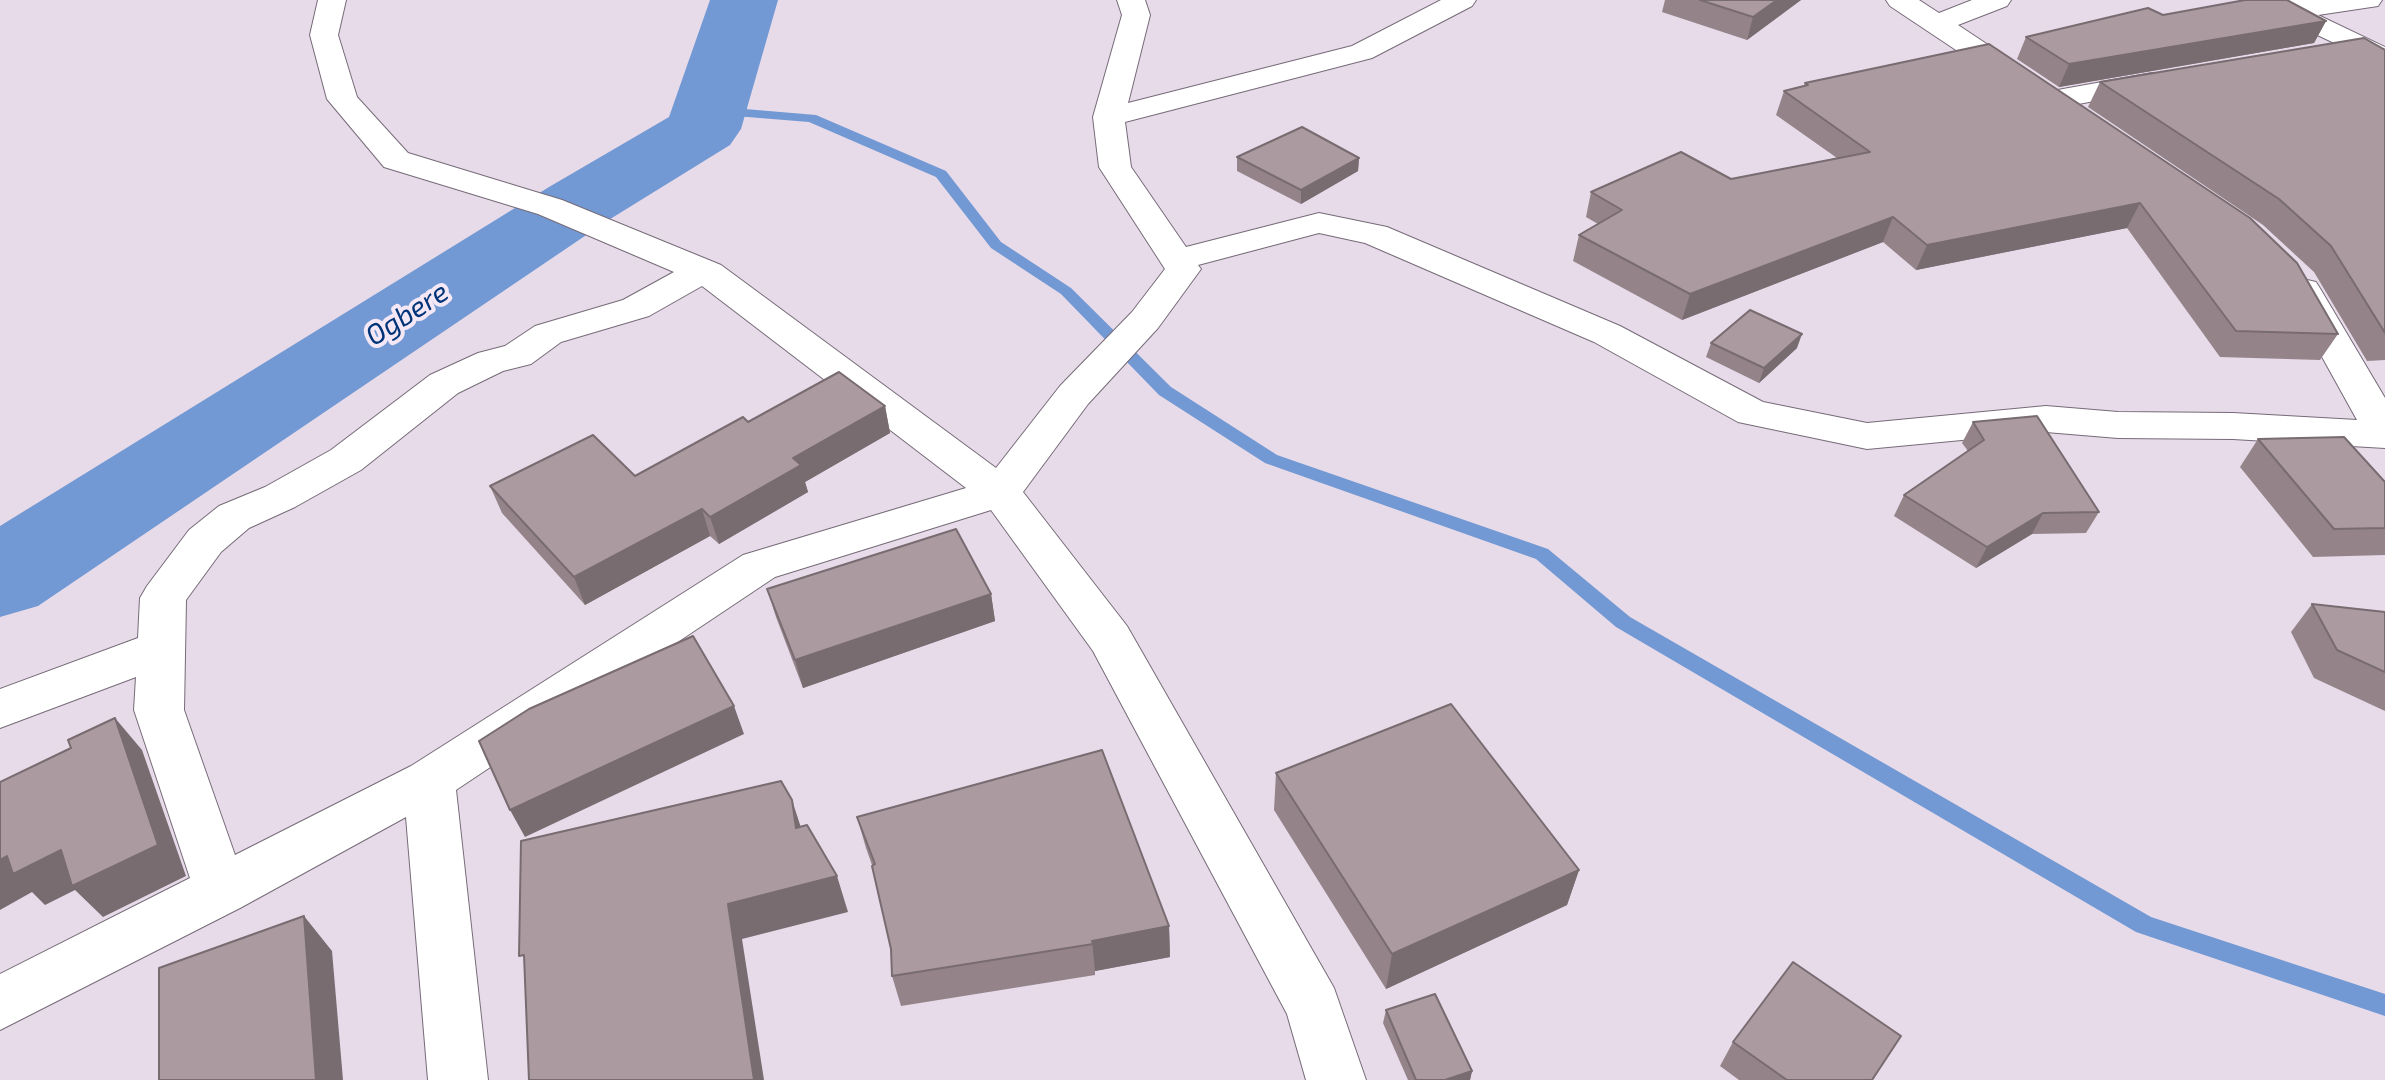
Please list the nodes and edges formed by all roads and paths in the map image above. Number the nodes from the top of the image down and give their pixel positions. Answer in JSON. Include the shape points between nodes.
{"nodes":[{"id":1,"x":332,"y":0,"type":"edge"},
{"id":2,"x":1131,"y":0,"type":"edge"},
{"id":3,"x":1462,"y":0,"type":"edge"},
{"id":4,"x":1900,"y":0,"type":"edge"},
{"id":5,"x":1997,"y":0,"type":"edge"},
{"id":6,"x":2368,"y":0,"type":"edge"},
{"id":7,"x":2277,"y":5,"type":"edge"},
{"id":8,"x":1939,"y":23,"type":"junction"},
{"id":9,"x":2374,"y":52,"type":"edge"},
{"id":10,"x":2307,"y":56,"type":"edge"},
{"id":11,"x":2184,"y":77,"type":"edge"},
{"id":12,"x":2052,"y":100,"type":"junction"},
{"id":13,"x":1109,"y":117,"type":"junction"},
{"id":14,"x":2089,"y":126,"type":"edge"},
{"id":15,"x":1177,"y":260,"type":"junction"},
{"id":16,"x":2278,"y":263,"type":"edge"},
{"id":17,"x":700,"y":269,"type":"junction"},
{"id":18,"x":2372,"y":386,"type":"edge"},
{"id":19,"x":2385,"y":434,"type":"edge"},
{"id":20,"x":1000,"y":492,"type":"junction"},
{"id":21,"x":162,"y":648,"type":"junction"},
{"id":22,"x":0,"y":709,"type":"edge"},
{"id":23,"x":429,"y":781,"type":"junction"},
{"id":24,"x":221,"y":891,"type":"junction"},
{"id":25,"x":0,"y":1003,"type":"edge"},
{"id":26,"x":458,"y":1080,"type":"edge"},
{"id":27,"x":1336,"y":1080,"type":"edge"}],
"edges":[{"from":1,"to":17,"type":"street","via":[[324,35],[342,99],[396,160],[550,207]]},
{"from":2,"to":13,"type":"street","via":[[1136,15]]},
{"from":3,"to":13,"type":"street","via":[[1362,52]]},
{"from":4,"to":8,"type":"street"},
{"from":5,"to":8,"type":"street"},
{"from":6,"to":7,"type":"street"},
{"from":7,"to":9,"type":"street"},
{"from":8,"to":12,"type":"street"},
{"from":9,"to":10,"type":"street"},
{"from":11,"to":12,"type":"street"},
{"from":12,"to":14,"type":"street"},
{"from":13,"to":15,"type":"street","via":[[1115,167]]},
{"from":15,"to":19,"type":"street","via":[[1319,223],[1375,234],[1607,334],[1752,413],[1867,436],[2046,419]]},
{"from":15,"to":20,"type":"street","via":[[1183,269],[1145,320],[1074,395]]},
{"from":16,"to":18,"type":"street","via":[[2298,282]]},
{"from":17,"to":20,"type":"street"},
{"from":17,"to":21,"type":"street","via":[[636,308],[548,334],[517,356],[492,361],[444,384],[346,460],[234,517],[205,541],[163,598]]},
{"from":18,"to":19,"type":"street"},
{"from":20,"to":23,"type":"street","via":[[759,566]]},
{"from":20,"to":27,"type":"street","via":[[1110,639],[1314,1007]]},
{"from":21,"to":22,"type":"street"},
{"from":21,"to":24,"type":"street","via":[[159,710]]},
{"from":23,"to":24,"type":"street"},
{"from":23,"to":26,"type":"street"},
{"from":24,"to":25,"type":"street"}]}
